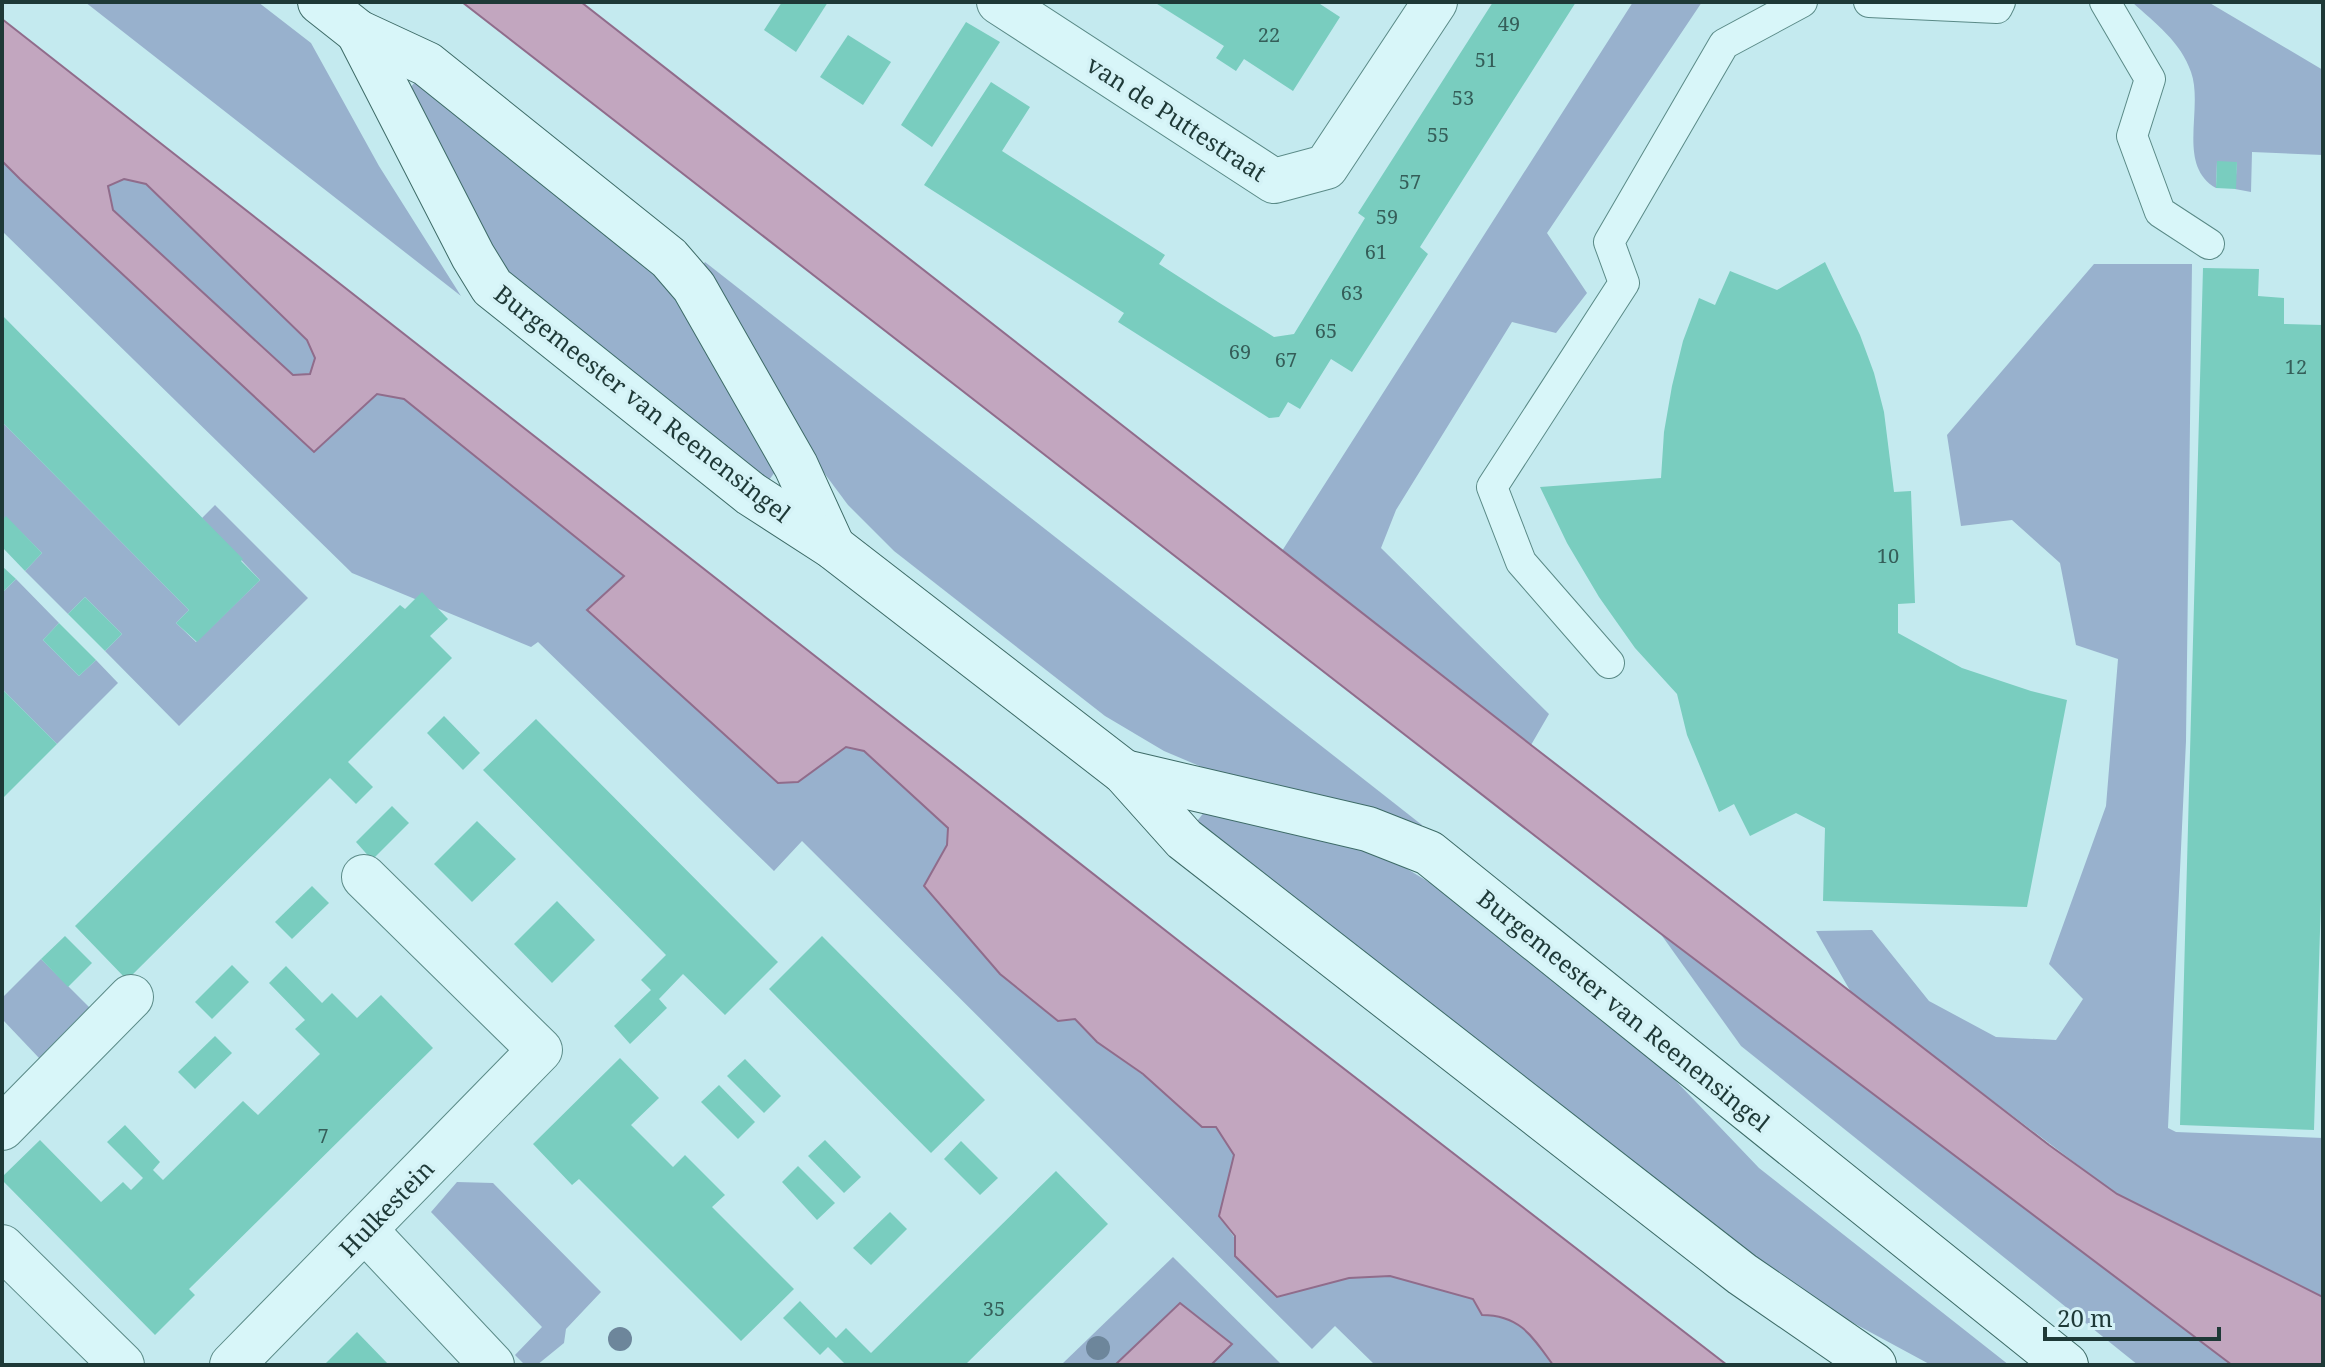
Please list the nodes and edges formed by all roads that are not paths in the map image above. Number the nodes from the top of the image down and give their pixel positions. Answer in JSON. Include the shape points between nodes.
{"nodes":[{"id":1,"x":320,"y":2,"type":"edge"},
{"id":2,"x":1435,"y":2,"type":"edge"},
{"id":3,"x":1802,"y":2,"type":"edge"},
{"id":4,"x":1869,"y":2,"type":"edge"},
{"id":5,"x":2000,"y":2,"type":"edge"},
{"id":6,"x":2105,"y":2,"type":"edge"},
{"id":7,"x":1014,"y":12,"type":"edge"},
{"id":8,"x":358,"y":32,"type":"junction"},
{"id":9,"x":2209,"y":244,"type":"dead end"},
{"id":10,"x":833,"y":547,"type":"junction"},
{"id":11,"x":1609,"y":663,"type":"dead end"},
{"id":12,"x":1124,"y":772,"type":"junction"},
{"id":13,"x":364,"y":877,"type":"dead end"},
{"id":14,"x":131,"y":997,"type":"dead end"},
{"id":15,"x":2,"y":1128,"type":"edge"},
{"id":16,"x":365,"y":1230,"type":"junction"},
{"id":17,"x":2,"y":1247,"type":"edge"},
{"id":18,"x":122,"y":1365,"type":"edge"},
{"id":19,"x":232,"y":1365,"type":"edge"},
{"id":20,"x":492,"y":1365,"type":"edge"},
{"id":21,"x":1874,"y":1365,"type":"edge"},
{"id":22,"x":2066,"y":1365,"type":"edge"}],
"edges":[{"from":1,"to":8,"type":"main road","name":"Burgemeester van Reenensingel"},
{"from":2,"to":7,"type":"main road","name":"van de Puttestraat","via":[[1326,167],[1274,181]]},
{"from":3,"to":11,"type":"lane","via":[[1724,44],[1609,242],[1624,283],[1492,487],[1521,562]]},
{"from":4,"to":5,"type":"lane","via":[[1997,8]]},
{"from":6,"to":9,"type":"lane","via":[[2150,79],[2132,136],[2160,212]]},
{"from":8,"to":10,"type":"main road","name":"Burgemeester van Reenensingel","via":[[492,287],[751,494]]},
{"from":8,"to":10,"type":"main road","name":"Burgemeester van Reenensingel","via":[[427,64],[669,258],[694,287],[796,466]]},
{"from":10,"to":12,"type":"main road","name":"Burgemeester van Reenensingel"},
{"from":12,"to":21,"type":"main road","name":"Burgemeester van Reenensingel","via":[[1184,839],[1742,1274]]},
{"from":12,"to":22,"type":"main road","name":"Burgemeester van Reenensingel","via":[[1368,829],[1429,853]]},
{"from":13,"to":16,"type":"main road","name":"Hulkestein","via":[[540,1050]]},
{"from":14,"to":15,"type":"main road"},
{"from":16,"to":19,"type":"main road","name":"Hulkestein"},
{"from":16,"to":20,"type":"main road"},
{"from":17,"to":18,"type":"main road"}]}
